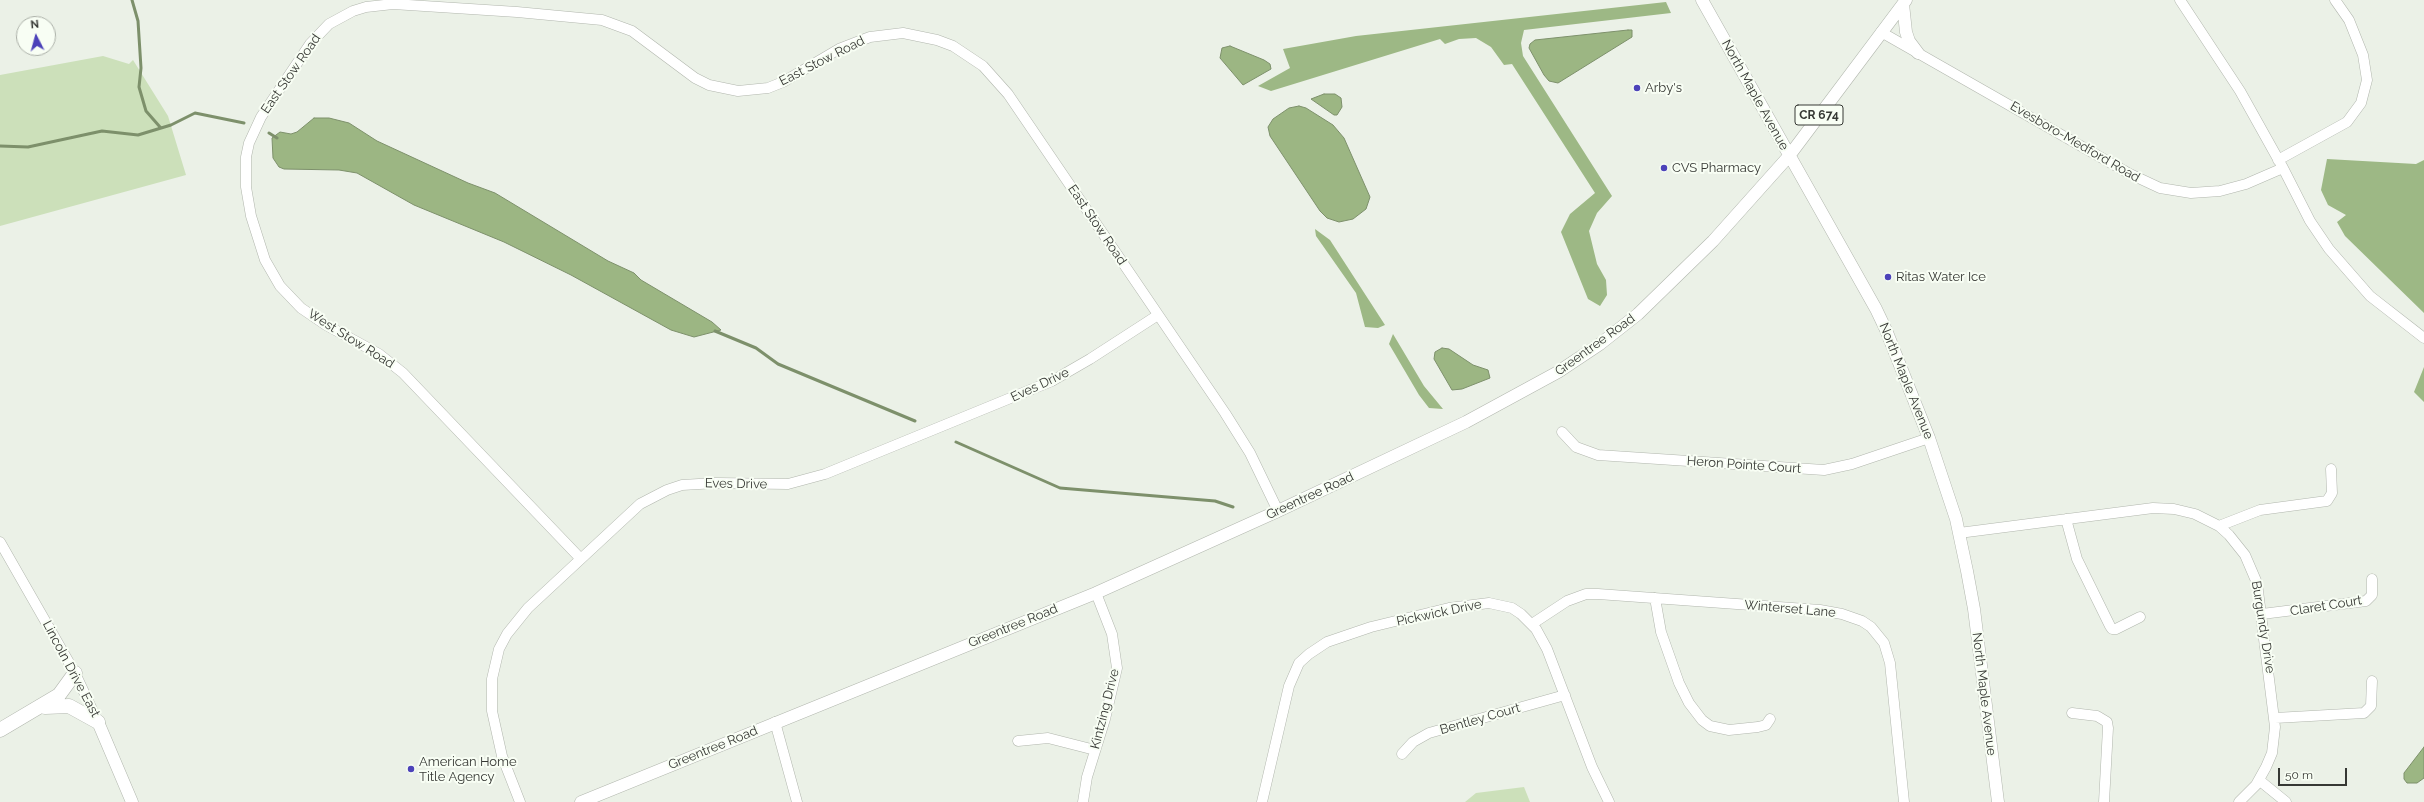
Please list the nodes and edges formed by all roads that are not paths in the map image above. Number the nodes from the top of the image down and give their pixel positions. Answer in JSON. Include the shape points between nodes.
{"nodes":[{"id":1,"x":1702,"y":0,"type":"edge"},
{"id":2,"x":2180,"y":0,"type":"edge"},
{"id":3,"x":2334,"y":0,"type":"edge"},
{"id":4,"x":1904,"y":2,"type":"edge"},
{"id":5,"x":1881,"y":32,"type":"junction"},
{"id":6,"x":1918,"y":53,"type":"junction"},
{"id":7,"x":251,"y":138,"type":"joint"},
{"id":8,"x":1789,"y":156,"type":"junction"},
{"id":9,"x":2281,"y":164,"type":"junction"},
{"id":10,"x":1158,"y":315,"type":"junction"},
{"id":11,"x":2424,"y":338,"type":"edge"},
{"id":12,"x":1562,"y":432,"type":"dead end"},
{"id":13,"x":1929,"y":438,"type":"junction"},
{"id":14,"x":2330,"y":469,"type":"dead end"},
{"id":15,"x":1278,"y":511,"type":"junction"},
{"id":16,"x":2066,"y":519,"type":"junction"},
{"id":17,"x":2219,"y":526,"type":"junction"},
{"id":18,"x":1959,"y":532,"type":"junction"},
{"id":19,"x":0,"y":542,"type":"edge"},
{"id":20,"x":580,"y":558,"type":"junction"},
{"id":21,"x":2372,"y":578,"type":"dead end"},
{"id":22,"x":1096,"y":593,"type":"junction"},
{"id":23,"x":1655,"y":598,"type":"junction"},
{"id":24,"x":2262,"y":614,"type":"junction"},
{"id":25,"x":2140,"y":617,"type":"dead end"},
{"id":26,"x":1532,"y":624,"type":"junction"},
{"id":27,"x":75,"y":673,"type":"junction"},
{"id":28,"x":2372,"y":681,"type":"dead end"},
{"id":29,"x":1565,"y":695,"type":"junction"},
{"id":30,"x":38,"y":708,"type":"junction"},
{"id":31,"x":2072,"y":713,"type":"dead end"},
{"id":32,"x":2275,"y":718,"type":"junction"},
{"id":33,"x":1770,"y":719,"type":"dead end"},
{"id":34,"x":98,"y":722,"type":"junction"},
{"id":35,"x":776,"y":722,"type":"junction"},
{"id":36,"x":0,"y":730,"type":"edge"},
{"id":37,"x":1018,"y":741,"type":"dead end"},
{"id":38,"x":1095,"y":750,"type":"junction"},
{"id":39,"x":1402,"y":754,"type":"dead end"},
{"id":40,"x":2259,"y":780,"type":"junction"},
{"id":41,"x":132,"y":802,"type":"edge"},
{"id":42,"x":520,"y":802,"type":"edge"},
{"id":43,"x":581,"y":802,"type":"edge"},
{"id":44,"x":797,"y":802,"type":"edge"},
{"id":45,"x":1083,"y":802,"type":"edge"},
{"id":46,"x":1262,"y":802,"type":"edge"},
{"id":47,"x":1609,"y":802,"type":"edge"},
{"id":48,"x":1904,"y":802,"type":"edge"},
{"id":49,"x":1998,"y":802,"type":"edge"},
{"id":50,"x":2104,"y":802,"type":"edge"},
{"id":51,"x":2239,"y":802,"type":"edge"},
{"id":52,"x":2286,"y":802,"type":"edge"}],
"edges":[{"from":1,"to":8,"type":"main road","name":"North Maple Avenue"},
{"from":2,"to":9,"type":"street","via":[[2218,56]]},
{"from":3,"to":9,"type":"street","name":"Evesboro-Medford Road","via":[[2348,20],[2363,55],[2367,80],[2361,103],[2347,122]]},
{"from":4,"to":5,"type":"main road","name":"Greentree Road","number":"CR 674"},
{"from":4,"to":6,"type":"main road","via":[[1909,41]]},
{"from":5,"to":6,"type":"street","name":"Evesboro-Medford Road"},
{"from":5,"to":8,"type":"main road","name":"Greentree Road","number":"CR 674"},
{"from":6,"to":9,"type":"street","name":"Evesboro-Medford Road","via":[[2146,182],[2174,192],[2196,193],[2233,188]]},
{"from":7,"to":10,"type":"street","name":"East Stow Road","via":[[285,79],[318,32],[340,16],[379,5],[517,12],[602,20],[632,31],[695,78],[709,85],[738,91],[768,88],[783,82],[839,49],[870,37],[903,33],[920,36],[937,40],[969,55],[996,79]]},
{"from":7,"to":20,"type":"street","name":"West Stow Road","via":[[245,172],[248,201],[265,260],[280,286],[301,308],[379,354],[403,373]]},
{"from":8,"to":13,"type":"main road","name":"North Maple Avenue","via":[[1886,330]]},
{"from":8,"to":15,"type":"main road","name":"Greentree Road","via":[[1680,275],[1638,314],[1600,344],[1506,402]]},
{"from":9,"to":11,"type":"street","via":[[2310,221],[2341,265],[2370,296]]},
{"from":10,"to":15,"type":"street","name":"East Stow Road","via":[[1242,440]]},
{"from":10,"to":20,"type":"street","name":"Eves Drive","via":[[1090,360],[1052,381],[825,474],[788,484],[699,484],[667,490],[640,504]]},
{"from":12,"to":13,"type":"street","name":"Heron Pointe Court","via":[[1576,447],[1598,455],[1824,470],[1852,464]]},
{"from":13,"to":18,"type":"main road","name":"North Maple Avenue"},
{"from":14,"to":17,"type":"street","via":[[2332,493],[2326,501],[2260,510]]},
{"from":15,"to":22,"type":"main road","name":"Greentree Road"},
{"from":16,"to":17,"type":"street","name":"Burgundy Drive","via":[[2153,508],[2195,514]]},
{"from":16,"to":18,"type":"street","name":"Burgundy Drive"},
{"from":16,"to":25,"type":"street","via":[[2077,559],[2112,629]]},
{"from":17,"to":24,"type":"street","name":"Burgundy Drive","via":[[2236,543],[2252,566]]},
{"from":18,"to":49,"type":"main road","name":"North Maple Avenue","via":[[1974,609]]},
{"from":19,"to":27,"type":"street","name":"Lincoln Drive East"},
{"from":20,"to":42,"type":"street","name":"Eves Drive","via":[[516,621],[504,639],[494,664],[491,696],[494,726]]},
{"from":21,"to":24,"type":"street","name":"Claret Court","via":[[2372,595],[2366,601]]},
{"from":22,"to":35,"type":"main road","name":"Greentree Road"},
{"from":22,"to":38,"type":"street","name":"Kintzing Drive","via":[[1112,634],[1117,668]]},
{"from":23,"to":26,"type":"street","name":"Winterset Lane","via":[[1586,594],[1559,605]]},
{"from":23,"to":33,"type":"street","via":[[1661,632],[1679,683],[1689,703],[1702,720],[1710,726],[1729,730],[1758,727]]},
{"from":23,"to":48,"type":"street","name":"Winterset Lane","via":[[1827,611],[1853,617],[1871,627],[1884,643],[1890,663]]},
{"from":24,"to":32,"type":"street","name":"Burgundy Drive"},
{"from":26,"to":29,"type":"street","name":"Pickwick Drive","via":[[1547,649]]},
{"from":26,"to":46,"type":"street","name":"Pickwick Drive","via":[[1512,608],[1476,603],[1371,627],[1317,647],[1299,663],[1291,680]]},
{"from":27,"to":30,"type":"highway","via":[[59,695]]},
{"from":27,"to":34,"type":"street","name":"Lincoln Drive East"},
{"from":28,"to":32,"type":"street","via":[[2371,706],[2364,713]]},
{"from":29,"to":39,"type":"street","name":"Bentley Court","via":[[1428,733],[1412,742]]},
{"from":29,"to":47,"type":"street","name":"Pickwick Drive","via":[[1592,767]]},
{"from":30,"to":34,"type":"highway","via":[[69,706]]},
{"from":30,"to":36,"type":"highway"},
{"from":31,"to":50,"type":"street","via":[[2097,716],[2107,722]]},
{"from":32,"to":40,"type":"street","name":"Burgundy Drive","via":[[2272,753]]},
{"from":34,"to":41,"type":"main road","name":"Lincoln Drive East"},
{"from":35,"to":43,"type":"main road","name":"Greentree Road"},
{"from":35,"to":44,"type":"street"},
{"from":37,"to":38,"type":"street","via":[[1048,738]]},
{"from":38,"to":45,"type":"street","name":"Kintzing Drive"},
{"from":40,"to":51,"type":"street","name":"Burgundy Drive"},
{"from":40,"to":52,"type":"street"}]}
